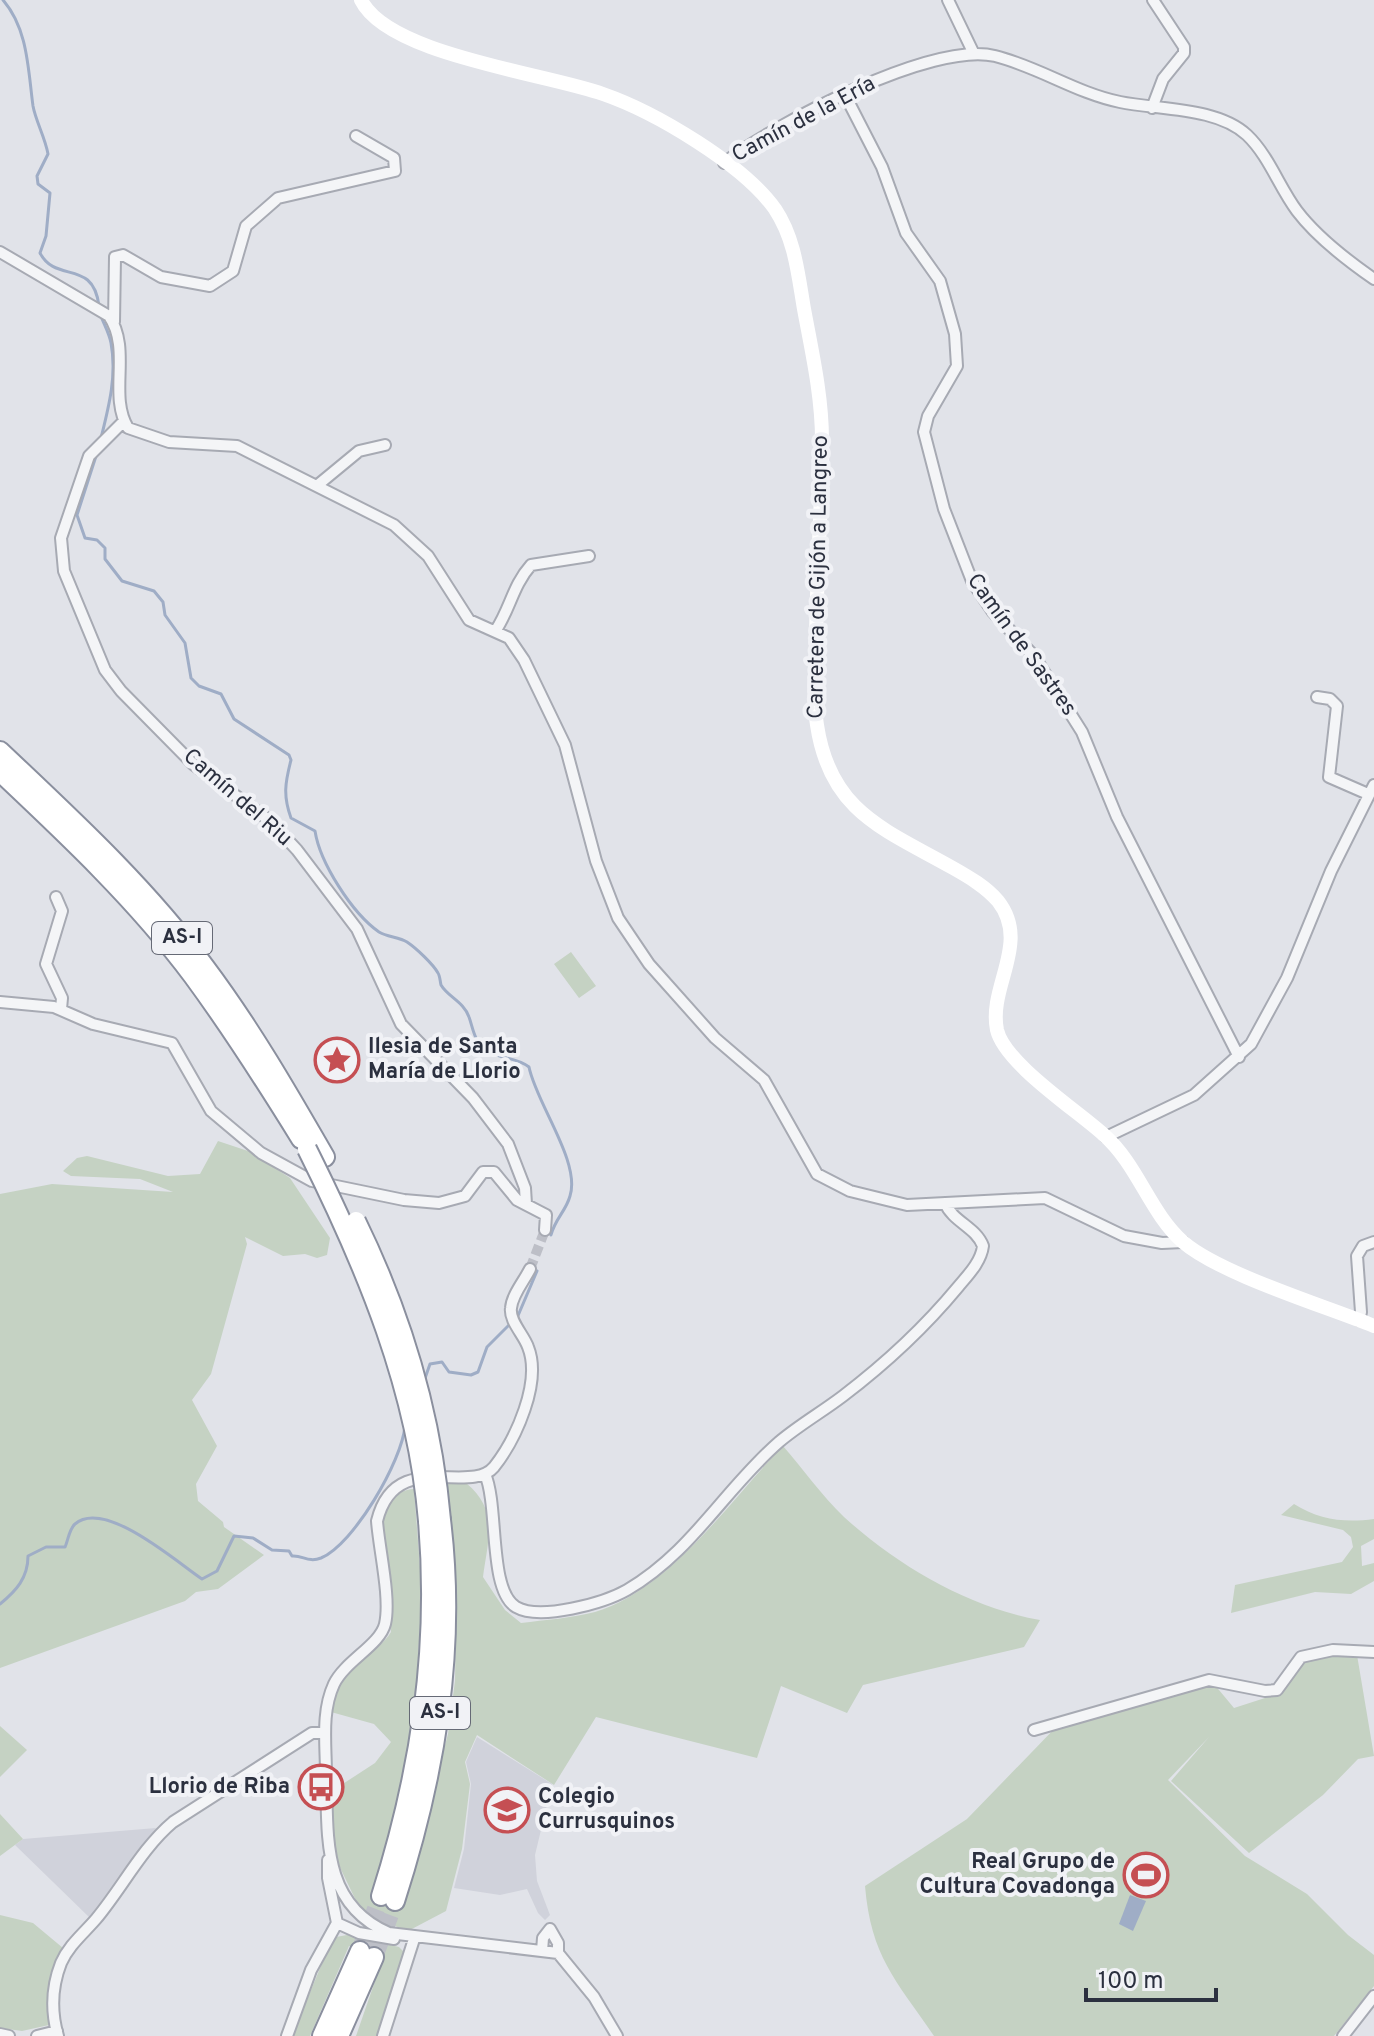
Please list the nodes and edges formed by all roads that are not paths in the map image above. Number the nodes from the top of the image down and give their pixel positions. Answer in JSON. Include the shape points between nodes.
{"nodes":[{"id":1,"x":361,"y":0,"type":"edge"},
{"id":2,"x":948,"y":0,"type":"edge"},
{"id":3,"x":1153,"y":0,"type":"edge"},
{"id":4,"x":974,"y":54,"type":"junction"},
{"id":5,"x":844,"y":93,"type":"junction"},
{"id":6,"x":1152,"y":108,"type":"junction"},
{"id":7,"x":356,"y":136,"type":"dead end"},
{"id":8,"x":724,"y":163,"type":"junction"},
{"id":9,"x":0,"y":252,"type":"edge"},
{"id":10,"x":1374,"y":279,"type":"edge"},
{"id":11,"x":114,"y":324,"type":"junction"},
{"id":12,"x":124,"y":421,"type":"junction"},
{"id":13,"x":385,"y":445,"type":"dead end"},
{"id":14,"x":319,"y":484,"type":"junction"},
{"id":15,"x":589,"y":556,"type":"dead end"},
{"id":16,"x":496,"y":630,"type":"junction"},
{"id":17,"x":1317,"y":697,"type":"dead end"},
{"id":18,"x":0,"y":751,"type":"edge"},
{"id":19,"x":0,"y":772,"type":"edge"},
{"id":20,"x":1371,"y":790,"type":"edge"},
{"id":21,"x":56,"y":897,"type":"dead end"},
{"id":22,"x":0,"y":1002,"type":"edge"},
{"id":23,"x":61,"y":1009,"type":"junction"},
{"id":24,"x":1239,"y":1057,"type":"junction"},
{"id":25,"x":1106,"y":1137,"type":"junction"},
{"id":26,"x":316,"y":1153,"type":"junction"},
{"id":27,"x":945,"y":1203,"type":"junction"},
{"id":28,"x":526,"y":1204,"type":"junction"},
{"id":29,"x":545,"y":1230,"type":"dead end"},
{"id":30,"x":1183,"y":1242,"type":"junction"},
{"id":31,"x":1374,"y":1242,"type":"edge"},
{"id":32,"x":530,"y":1269,"type":"tunnel mouth"},
{"id":33,"x":1359,"y":1320,"type":"junction"},
{"id":34,"x":1374,"y":1326,"type":"edge"},
{"id":35,"x":485,"y":1474,"type":"junction"},
{"id":36,"x":1374,"y":1652,"type":"edge"},
{"id":37,"x":1034,"y":1730,"type":"dead end"},
{"id":38,"x":325,"y":1733,"type":"junction"},
{"id":39,"x":328,"y":1858,"type":"junction"},
{"id":40,"x":388,"y":1899,"type":"tunnel mouth"},
{"id":41,"x":337,"y":1923,"type":"junction"},
{"id":42,"x":409,"y":1938,"type":"junction"},
{"id":43,"x":542,"y":1951,"type":"junction"},
{"id":44,"x":558,"y":1953,"type":"junction"},
{"id":45,"x":1374,"y":1996,"type":"edge"},
{"id":46,"x":0,"y":2034,"type":"edge"},
{"id":47,"x":58,"y":2034,"type":"edge"},
{"id":48,"x":9,"y":2036,"type":"edge"},
{"id":49,"x":37,"y":2036,"type":"edge"},
{"id":50,"x":287,"y":2036,"type":"edge"},
{"id":51,"x":322,"y":2036,"type":"edge"},
{"id":52,"x":339,"y":2036,"type":"edge"},
{"id":53,"x":383,"y":2036,"type":"edge"},
{"id":54,"x":617,"y":2036,"type":"edge"},
{"id":55,"x":1343,"y":2036,"type":"edge"}],
"edges":[{"from":1,"to":8,"type":"street","name":"Carretera de Gijón a Langreo","via":[[375,21],[402,36],[606,95],[644,112]]},
{"from":2,"to":4,"type":"street"},
{"from":3,"to":6,"type":"street","via":[[1184,53],[1163,79]]},
{"from":4,"to":5,"type":"street","name":"Camín de la Ería","via":[[932,61]]},
{"from":4,"to":6,"type":"street","name":"Camín de la Ería","via":[[1029,67],[1083,93]]},
{"from":5,"to":8,"type":"street","name":"Camín de la Ería"},
{"from":5,"to":24,"type":"street","name":"Camín de Sastres","via":[[882,167],[906,233],[940,281],[955,334],[957,366],[924,432],[962,559],[993,612],[1034,656],[1082,732],[1117,817]]},
{"from":6,"to":10,"type":"street","name":"Camín de la Ería","via":[[1223,119],[1247,135],[1298,212]]},
{"from":7,"to":11,"type":"street","via":[[394,158],[395,171],[278,198],[246,226],[233,271],[210,286],[161,277],[123,255],[115,257]]},
{"from":8,"to":25,"type":"street","name":"Carretera de Gijón a Langreo","via":[[774,207],[797,270],[822,434],[816,710],[831,777],[845,800],[868,820],[974,880],[1004,909],[1011,949],[997,1031],[1024,1067]]},
{"from":9,"to":11,"type":"street","via":[[105,313]]},
{"from":11,"to":12,"type":"street"},
{"from":12,"to":14,"type":"street","via":[[134,432],[159,440],[237,446]]},
{"from":12,"to":28,"type":"street","name":"Camín del Riu","via":[[97,448],[61,538],[64,571],[105,670],[193,764],[270,821],[297,850],[357,929],[401,1024],[473,1098],[508,1144]]},
{"from":13,"to":14,"type":"street","via":[[359,451]]},
{"from":14,"to":16,"type":"street","via":[[409,536],[469,620]]},
{"from":15,"to":16,"type":"street","via":[[531,565],[512,591]]},
{"from":16,"to":27,"type":"street","via":[[516,647],[550,710],[611,903],[641,955],[715,1038],[764,1080],[817,1174],[850,1191],[907,1205]]},
{"from":17,"to":20,"type":"street","via":[[1337,706],[1329,777]]},
{"from":18,"to":26,"type":"highway","number":"AS-I","via":[[122,870],[182,938],[269,1060]]},
{"from":19,"to":26,"type":"highway","number":"AS-I","via":[[162,938]]},
{"from":20,"to":24,"type":"street","via":[[1287,978]]},
{"from":21,"to":23,"type":"street","via":[[62,911],[46,964],[62,998]]},
{"from":22,"to":23,"type":"street"},
{"from":23,"to":28,"type":"street","via":[[93,1024],[172,1043],[211,1111],[261,1153],[312,1181],[439,1203],[465,1196],[488,1171]]},
{"from":24,"to":25,"type":"street","via":[[1194,1095]]},
{"from":25,"to":30,"type":"street","name":"Carretera de Gijón a Langreo"},
{"from":26,"to":40,"type":"highway","number":"AS-I","bridge":true,"via":[[389,1337],[435,1521],[426,1705]]},
{"from":27,"to":30,"type":"street","via":[[1038,1197],[1056,1200],[1124,1236]]},
{"from":27,"to":35,"type":"street","via":[[954,1218],[980,1239],[978,1261],[914,1336],[777,1444],[706,1524],[650,1575],[599,1602],[550,1611],[518,1608],[504,1595],[499,1579],[494,1500]]},
{"from":28,"to":29,"type":"street","via":[[546,1215]]},
{"from":30,"to":33,"type":"street","name":"Carretera de Gijón a Langreo","via":[[1219,1263]]},
{"from":31,"to":33,"type":"street","via":[[1357,1256]]},
{"from":32,"to":35,"type":"street","via":[[511,1307],[531,1354],[533,1387],[499,1460]]},
{"from":33,"to":34,"type":"street","name":"Carretera de Gijón a Langreo"},
{"from":35,"to":38,"type":"street","via":[[412,1480],[380,1506],[386,1620],[374,1641],[338,1676]]},
{"from":36,"to":37,"type":"street","via":[[1333,1650],[1301,1657],[1277,1690],[1209,1680]]},
{"from":38,"to":39,"type":"street"},
{"from":38,"to":47,"type":"street","via":[[312,1733],[158,1836],[66,1955],[55,1985]]},
{"from":39,"to":41,"type":"street"},
{"from":39,"to":42,"type":"street","via":[[365,1921]]},
{"from":41,"to":42,"type":"street","via":[[387,1939]]},
{"from":41,"to":50,"type":"street","via":[[311,1970]]},
{"from":42,"to":43,"type":"street"},
{"from":42,"to":53,"type":"street"},
{"from":43,"to":44,"type":"street"},
{"from":43,"to":44,"type":"street","via":[[550,1929]]},
{"from":44,"to":54,"type":"street"},
{"from":45,"to":55,"type":"street"},
{"from":46,"to":48,"type":"street"},
{"from":47,"to":49,"type":"street"},
{"from":51,"to":52,"type":"highway","via":[[367,1954]]}]}
